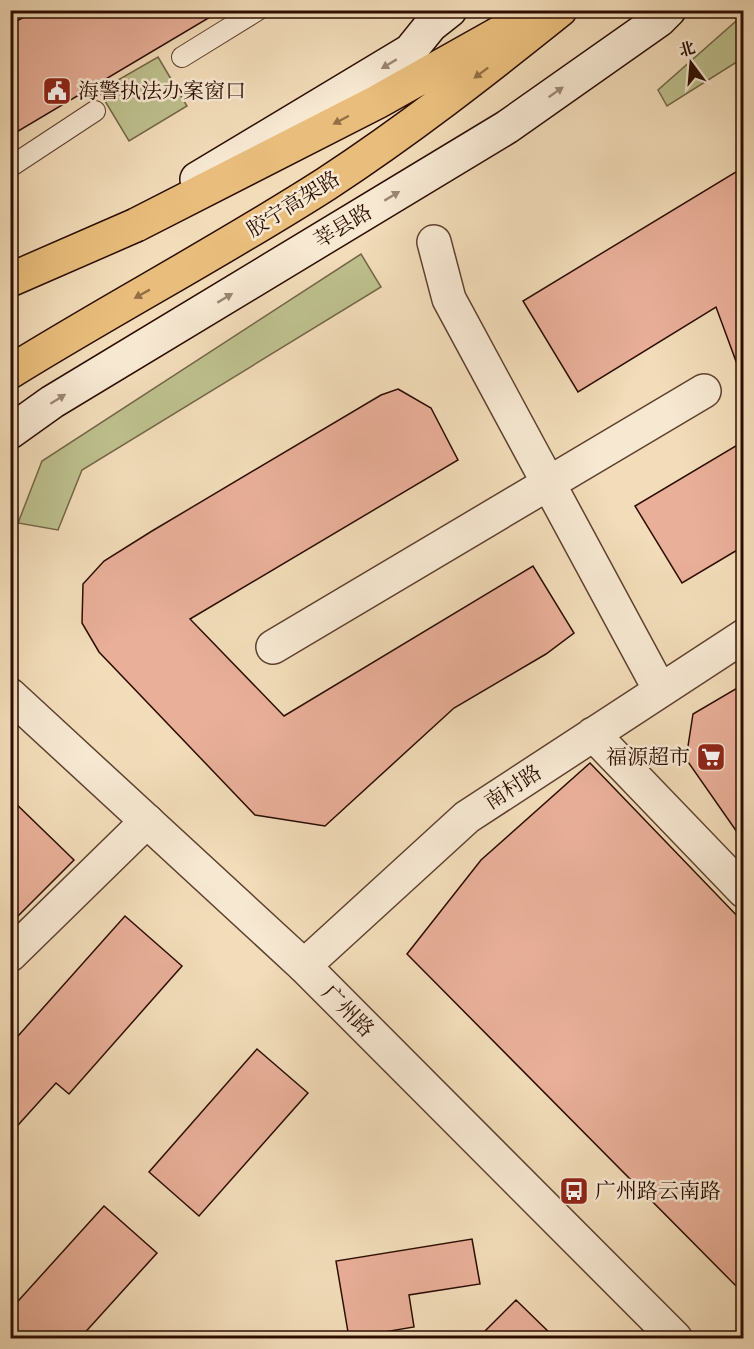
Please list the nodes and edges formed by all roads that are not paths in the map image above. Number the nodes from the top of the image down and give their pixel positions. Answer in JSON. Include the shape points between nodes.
{"nodes":[{"id":1,"x":258,"y":10,"type":"edge"},
{"id":2,"x":539,"y":10,"type":"edge"},
{"id":3,"x":560,"y":10,"type":"edge"},
{"id":4,"x":669,"y":10,"type":"edge"},
{"id":5,"x":433,"y":15,"type":"edge"},
{"id":6,"x":182,"y":57,"type":"dead end"},
{"id":7,"x":95,"y":111,"type":"dead end"},
{"id":8,"x":10,"y":167,"type":"edge"},
{"id":9,"x":434,"y":242,"type":"dead end"},
{"id":10,"x":13,"y":283,"type":"edge"},
{"id":11,"x":10,"y":372,"type":"edge"},
{"id":12,"x":704,"y":391,"type":"dead end"},
{"id":13,"x":10,"y":432,"type":"edge"},
{"id":14,"x":548,"y":483,"type":"junction"},
{"id":15,"x":744,"y":636,"type":"edge"},
{"id":16,"x":273,"y":647,"type":"dead end"},
{"id":17,"x":660,"y":690,"type":"junction"},
{"id":18,"x":10,"y":695,"type":"edge"},
{"id":19,"x":593,"y":734,"type":"junction"},
{"id":20,"x":147,"y":821,"type":"junction"},
{"id":21,"x":744,"y":891,"type":"edge"},
{"id":22,"x":10,"y":955,"type":"edge"},
{"id":23,"x":304,"y":966,"type":"junction"},
{"id":24,"x":675,"y":1338,"type":"edge"}],
"edges":[{"from":1,"to":6,"type":"lane"},
{"from":2,"to":10,"type":"main road","one_way":true,"bridge":true,"via":[[377,102]]},
{"from":3,"to":11,"type":"main road","name":"胶宁高架路","one_way":true,"via":[[424,115],[325,184]]},
{"from":13,"to":4,"type":"street","name":"莘县路","one_way":true,"via":[[52,402],[507,127]]},
{"from":5,"to":10,"type":"street","one_way":true,"via":[[410,51]]},
{"from":7,"to":8,"type":"lane"},
{"from":9,"to":14,"type":"street","via":[[449,299]]},
{"from":12,"to":14,"type":"street"},
{"from":14,"to":16,"type":"street"},
{"from":14,"to":17,"type":"street"},
{"from":15,"to":17,"type":"street","name":"南村路"},
{"from":17,"to":19,"type":"street","name":"南村路"},
{"from":18,"to":20,"type":"street","name":"广州路"},
{"from":19,"to":21,"type":"street"},
{"from":19,"to":23,"type":"street","name":"南村路","via":[[467,817]]},
{"from":20,"to":22,"type":"street"},
{"from":20,"to":23,"type":"street","name":"广州路"},
{"from":23,"to":24,"type":"street","name":"广州路"}]}
